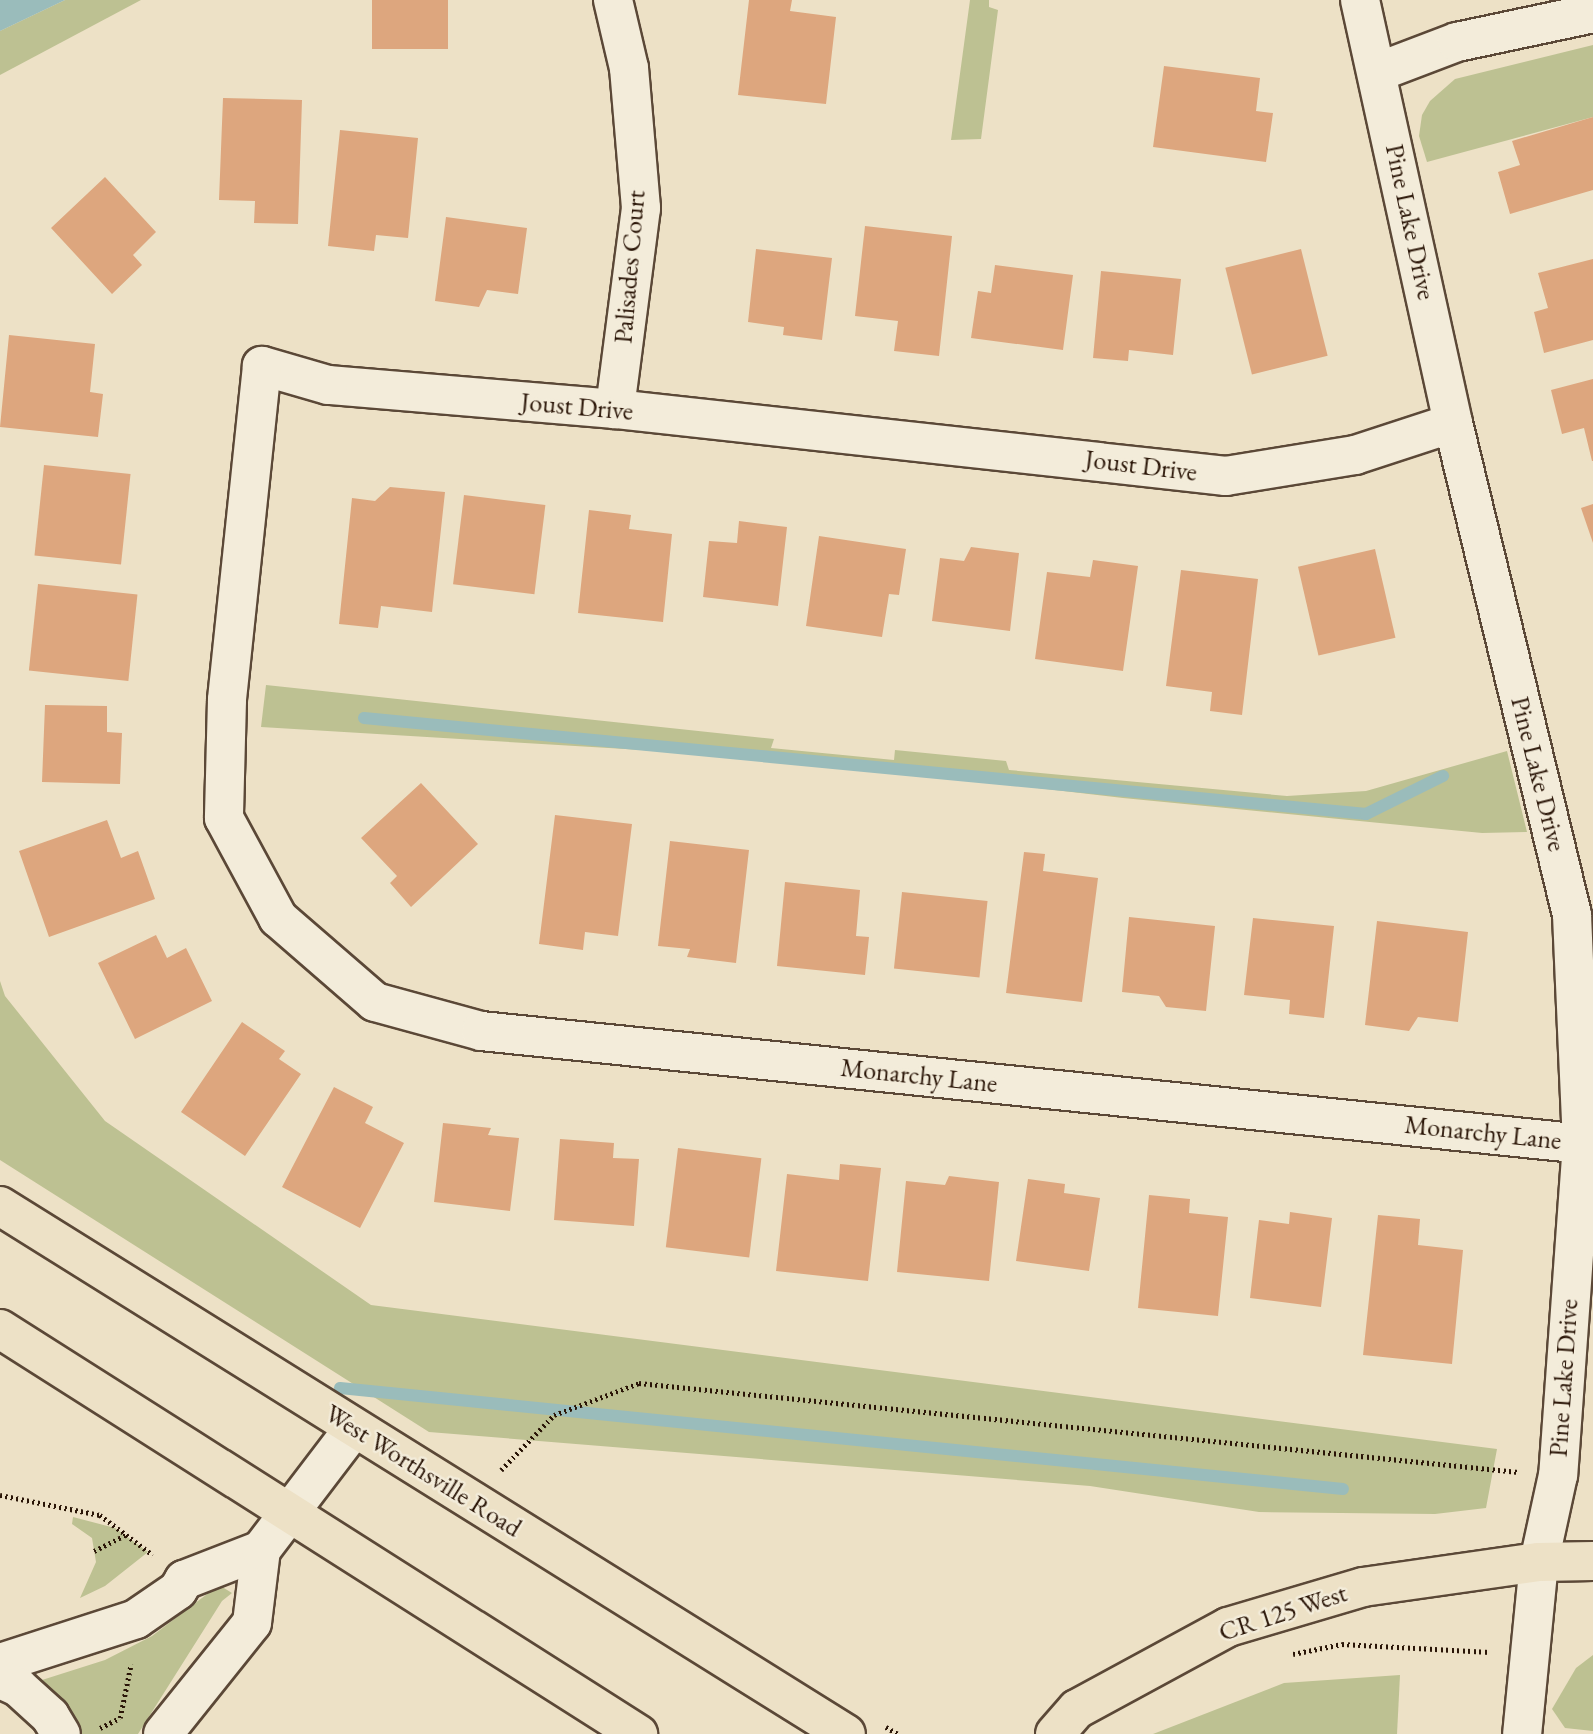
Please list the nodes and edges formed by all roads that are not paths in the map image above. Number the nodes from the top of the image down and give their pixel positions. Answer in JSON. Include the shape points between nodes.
{"nodes":[{"id":1,"x":613,"y":0,"type":"edge"},
{"id":2,"x":1360,"y":0,"type":"edge"},
{"id":3,"x":1593,"y":13,"type":"edge"},
{"id":4,"x":1378,"y":72,"type":"junction"},
{"id":5,"x":615,"y":409,"type":"junction"},
{"id":6,"x":1453,"y":424,"type":"junction"},
{"id":7,"x":278,"y":918,"type":"joint"},
{"id":8,"x":1587,"y":1144,"type":"edge"},
{"id":9,"x":0,"y":1206,"type":"edge"},
{"id":10,"x":0,"y":1329,"type":"edge"},
{"id":11,"x":354,"y":1428,"type":"junction"},
{"id":12,"x":290,"y":1511,"type":"junction"},
{"id":13,"x":261,"y":1550,"type":"junction"},
{"id":14,"x":1593,"y":1561,"type":"edge"},
{"id":15,"x":1539,"y":1562,"type":"junction"},
{"id":16,"x":0,"y":1663,"type":"edge"},
{"id":17,"x":0,"y":1679,"type":"edge"},
{"id":18,"x":147,"y":1729,"type":"edge"},
{"id":19,"x":79,"y":1731,"type":"edge"},
{"id":20,"x":638,"y":1734,"type":"edge"},
{"id":21,"x":846,"y":1734,"type":"edge"},
{"id":22,"x":1055,"y":1734,"type":"edge"},
{"id":23,"x":1522,"y":1734,"type":"edge"}],
"edges":[{"from":1,"to":5,"type":"street","name":"Palisades Court","via":[[629,68],[642,208]]},
{"from":2,"to":4,"type":"street","name":"Pine Lake Drive"},
{"from":3,"to":4,"type":"street","via":[[1457,42]]},
{"from":4,"to":6,"type":"street","name":"Pine Lake Drive"},
{"from":5,"to":6,"type":"street","name":"Joust Drive","via":[[1226,476],[1355,455]]},
{"from":5,"to":7,"type":"street","name":"Joust Drive","via":[[328,385],[262,366],[227,700],[224,818]]},
{"from":6,"to":8,"type":"street","name":"Pine Lake Drive","via":[[1572,915]]},
{"from":7,"to":8,"type":"street","name":"Monarchy Lane","via":[[375,1002],[481,1031]]},
{"from":8,"to":15,"type":"street","name":"Pine Lake Drive","via":[[1558,1475]]},
{"from":9,"to":11,"type":"main road","name":"West Worthsville Road"},
{"from":10,"to":12,"type":"main road"},
{"from":11,"to":12,"type":"street"},
{"from":11,"to":21,"type":"main road","name":"West Worthsville Road"},
{"from":12,"to":13,"type":"street"},
{"from":12,"to":20,"type":"main road"},
{"from":13,"to":16,"type":"street","via":[[184,1580],[178,1590],[136,1619]]},
{"from":13,"to":18,"type":"street","via":[[252,1623]]},
{"from":14,"to":15,"type":"main road","name":"CR 125 West"},
{"from":15,"to":22,"type":"main road","name":"CR 125 West","via":[[1363,1587],[1228,1627],[1077,1709]]},
{"from":15,"to":23,"type":"street","name":"Pine Lake Drive"},
{"from":17,"to":19,"type":"street"}]}
